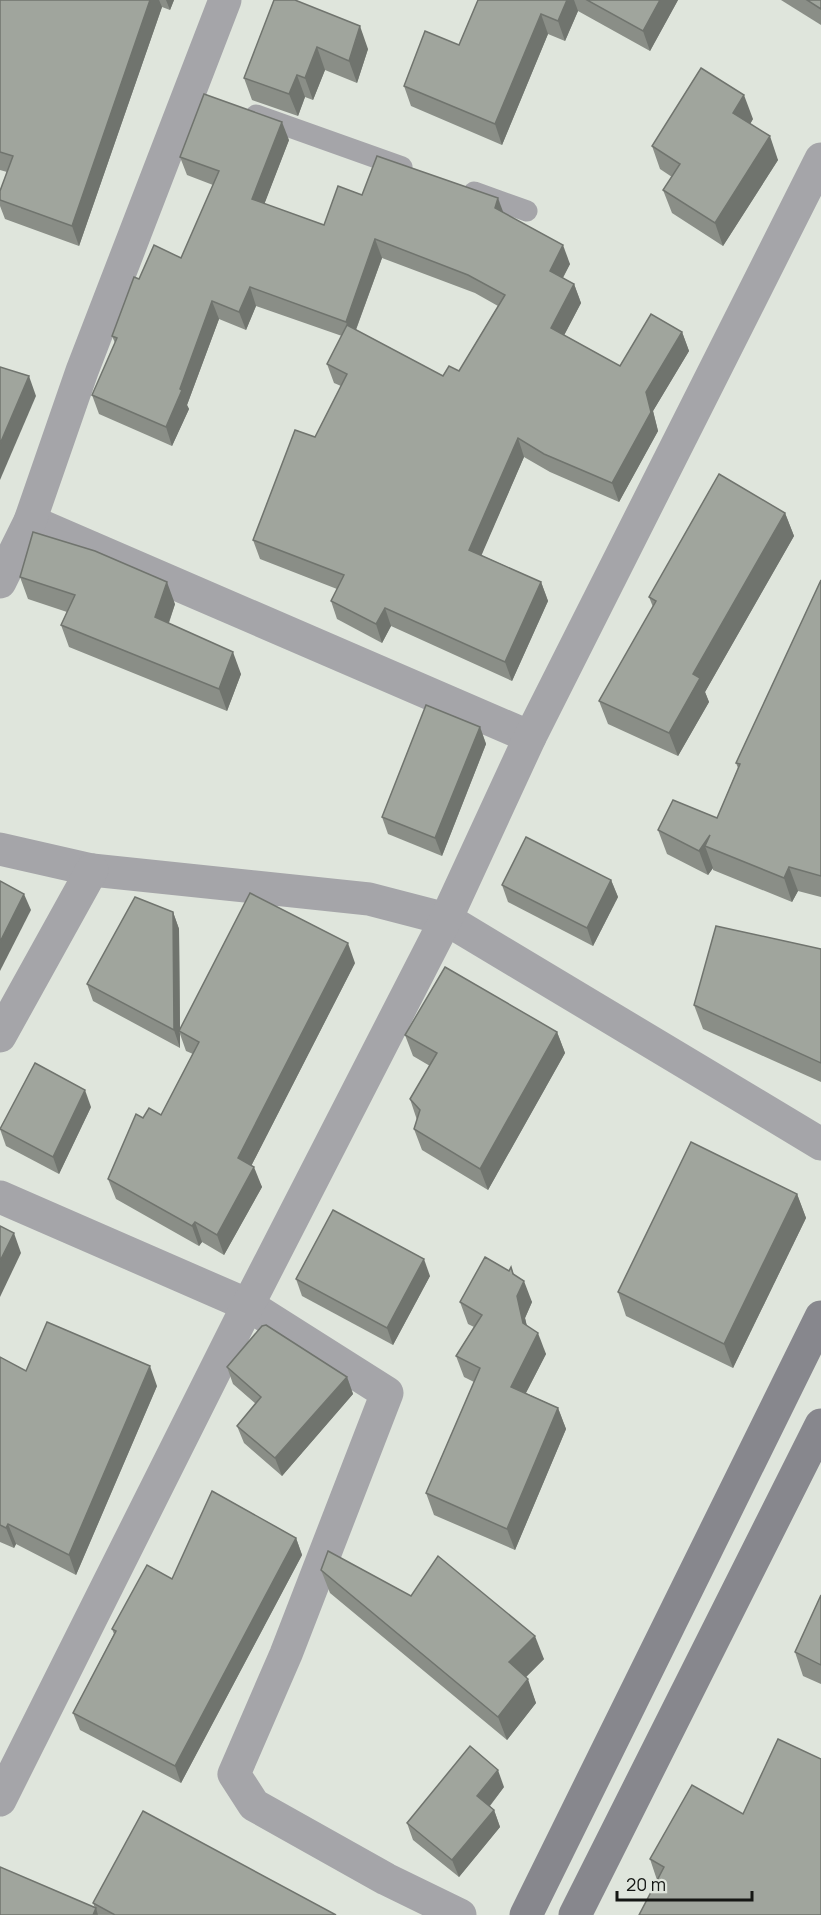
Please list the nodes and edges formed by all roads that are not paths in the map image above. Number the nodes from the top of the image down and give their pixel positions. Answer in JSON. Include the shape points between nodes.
{"nodes":[{"id":1,"x":225,"y":0,"type":"edge"},
{"id":2,"x":236,"y":108,"type":"edge"},
{"id":3,"x":821,"y":159,"type":"edge"},
{"id":4,"x":426,"y":175,"type":"edge"},
{"id":5,"x":460,"y":187,"type":"edge"},
{"id":6,"x":527,"y":211,"type":"dead end"},
{"id":7,"x":30,"y":521,"type":"junction"},
{"id":8,"x":0,"y":582,"type":"edge"},
{"id":9,"x":530,"y":737,"type":"junction"},
{"id":10,"x":0,"y":849,"type":"edge"},
{"id":11,"x":92,"y":870,"type":"junction"},
{"id":12,"x":446,"y":919,"type":"junction"},
{"id":13,"x":0,"y":1036,"type":"edge"},
{"id":14,"x":821,"y":1144,"type":"edge"},
{"id":15,"x":0,"y":1197,"type":"edge"},
{"id":16,"x":248,"y":1305,"type":"junction"},
{"id":17,"x":821,"y":1317,"type":"edge"},
{"id":18,"x":821,"y":1425,"type":"edge"},
{"id":19,"x":0,"y":1800,"type":"edge"},
{"id":20,"x":460,"y":1915,"type":"edge"},
{"id":21,"x":526,"y":1915,"type":"edge"},
{"id":22,"x":576,"y":1915,"type":"edge"}],
"edges":[{"from":1,"to":7,"type":"street","via":[[202,96],[82,371]]},
{"from":2,"to":4,"type":"lane"},
{"from":3,"to":9,"type":"street"},
{"from":5,"to":6,"type":"lane"},
{"from":7,"to":8,"type":"street"},
{"from":7,"to":9,"type":"street"},
{"from":9,"to":12,"type":"street"},
{"from":10,"to":11,"type":"street"},
{"from":11,"to":12,"type":"street","via":[[369,899]]},
{"from":11,"to":13,"type":"street"},
{"from":12,"to":14,"type":"street"},
{"from":12,"to":16,"type":"street"},
{"from":15,"to":16,"type":"street"},
{"from":16,"to":19,"type":"street"},
{"from":16,"to":20,"type":"street","via":[[387,1393],[290,1643],[234,1774],[254,1805],[386,1879]]},
{"from":17,"to":21,"type":"main road"},
{"from":18,"to":22,"type":"main road"}]}
